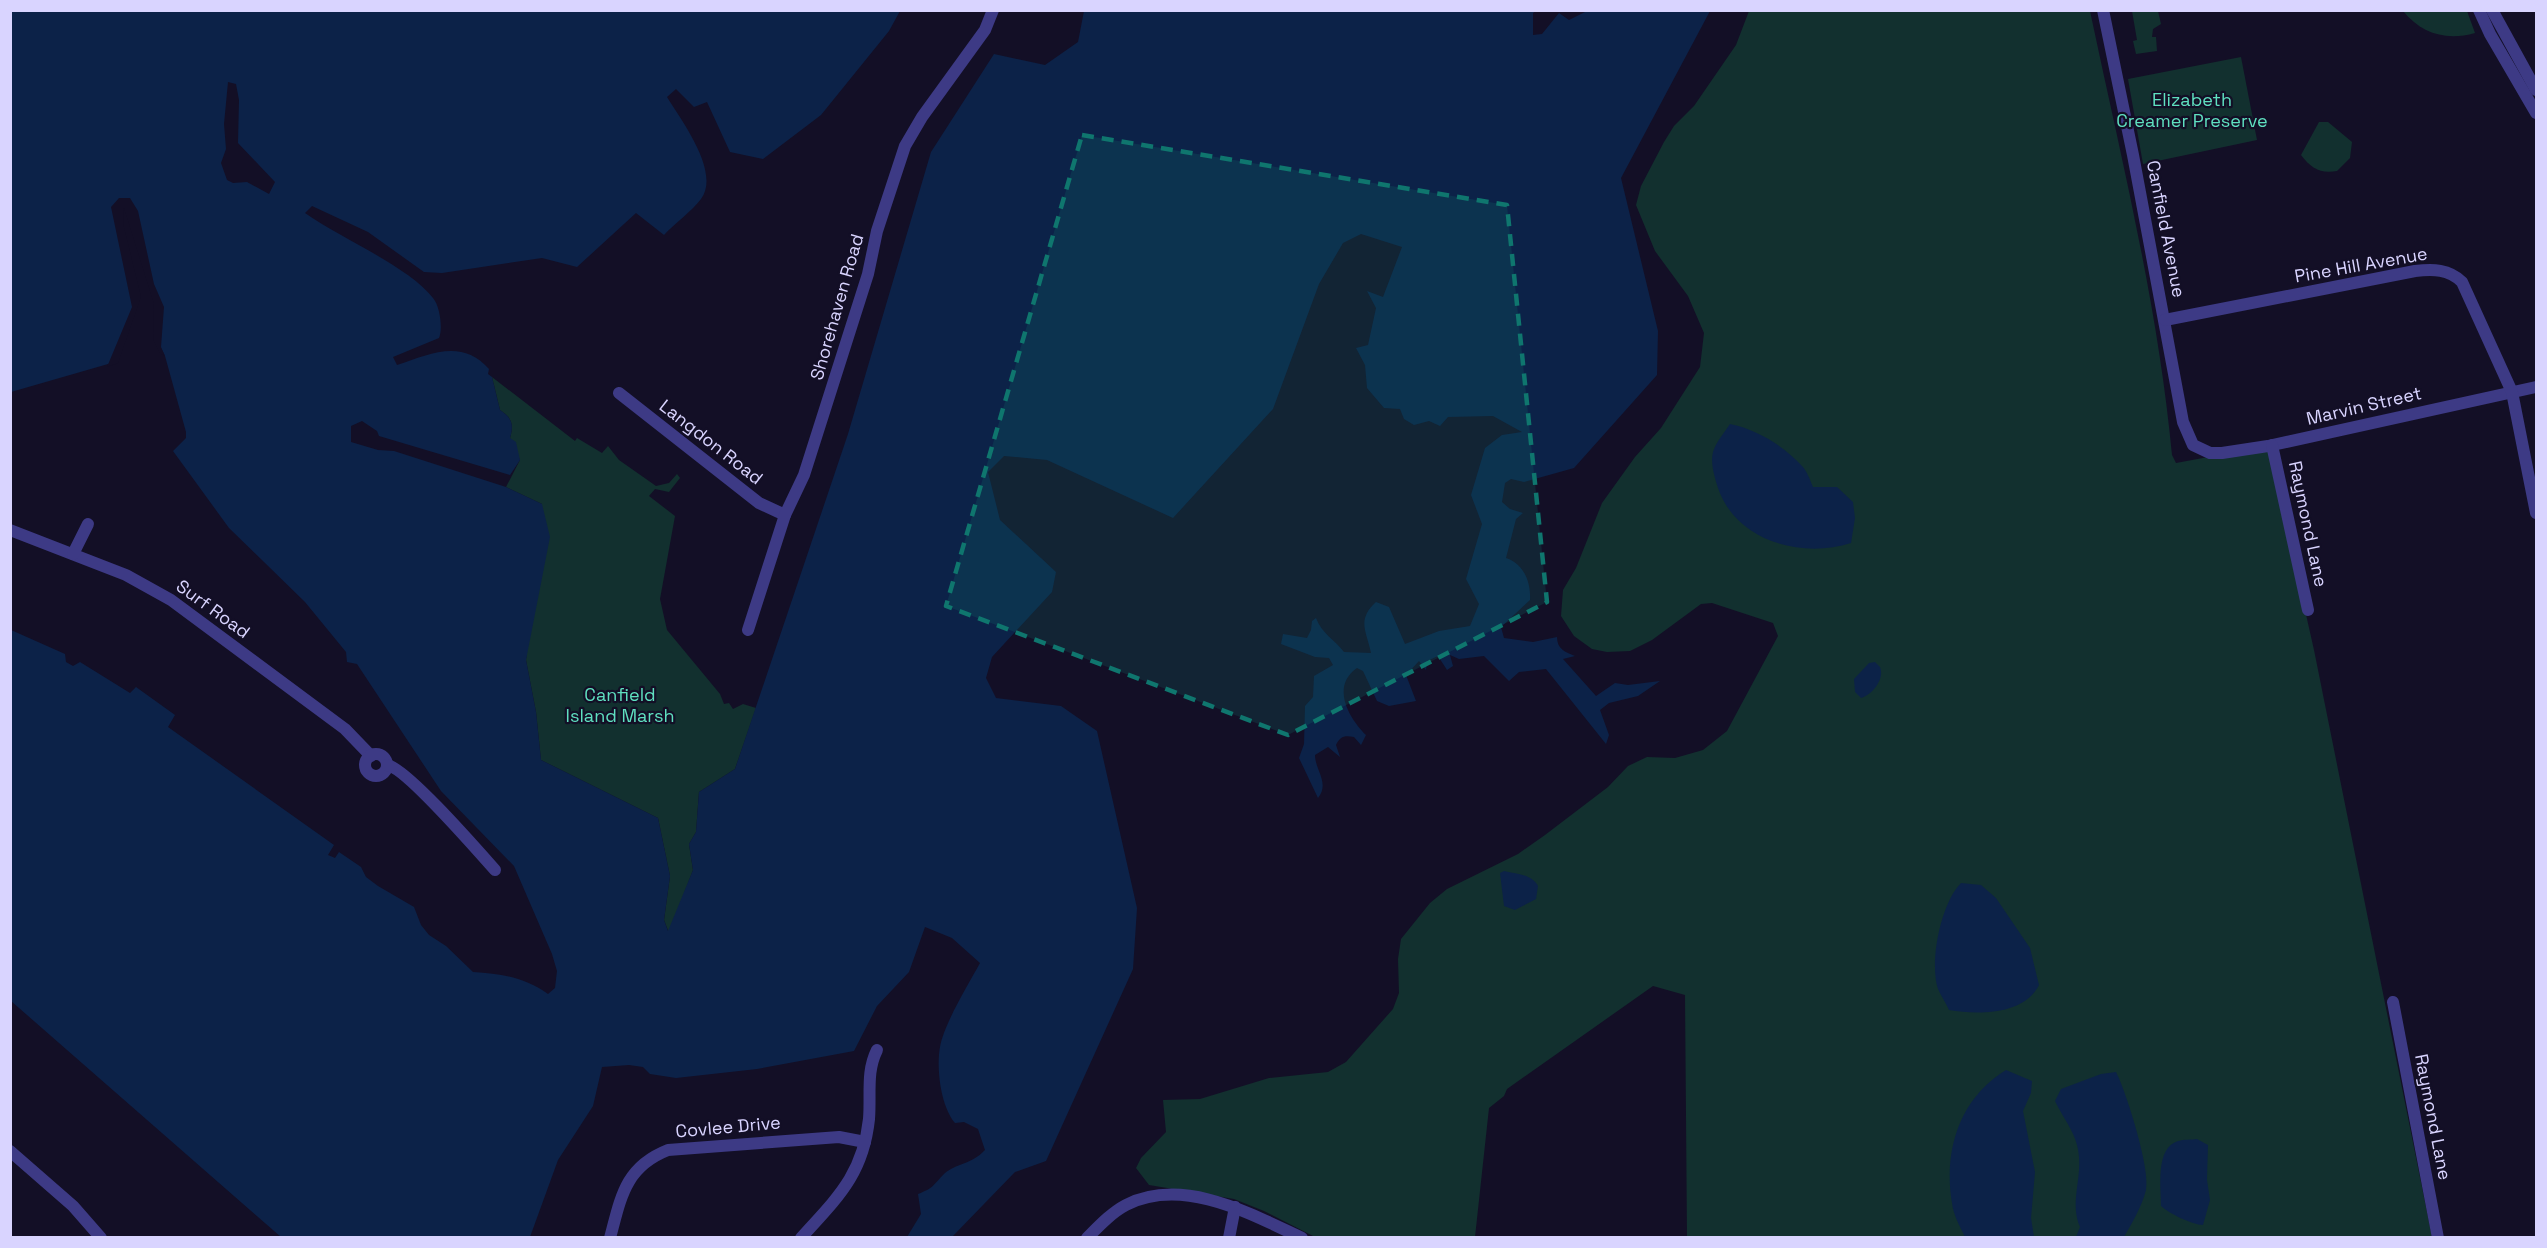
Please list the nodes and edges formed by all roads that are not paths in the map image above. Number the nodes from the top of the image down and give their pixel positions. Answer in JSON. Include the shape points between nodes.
{"nodes":[{"id":1,"x":993,"y":10,"type":"edge"},
{"id":2,"x":2103,"y":10,"type":"edge"},
{"id":3,"x":2480,"y":10,"type":"edge"},
{"id":4,"x":2492,"y":10,"type":"edge"},
{"id":5,"x":2495,"y":32,"type":"junction"},
{"id":6,"x":2536,"y":90,"type":"edge"},
{"id":7,"x":2536,"y":113,"type":"edge"},
{"id":8,"x":2165,"y":320,"type":"junction"},
{"id":9,"x":2536,"y":387,"type":"edge"},
{"id":10,"x":2512,"y":392,"type":"junction"},
{"id":11,"x":619,"y":393,"type":"dead end"},
{"id":12,"x":2272,"y":445,"type":"junction"},
{"id":13,"x":2200,"y":450,"type":"joint"},
{"id":14,"x":2536,"y":513,"type":"edge"},
{"id":15,"x":785,"y":515,"type":"junction"},
{"id":16,"x":88,"y":524,"type":"dead end"},
{"id":17,"x":10,"y":530,"type":"edge"},
{"id":18,"x":73,"y":554,"type":"junction"},
{"id":19,"x":2308,"y":610,"type":"dead end"},
{"id":20,"x":748,"y":630,"type":"dead end"},
{"id":21,"x":370,"y":756,"type":"junction"},
{"id":22,"x":387,"y":765,"type":"junction"},
{"id":23,"x":495,"y":870,"type":"dead end"},
{"id":24,"x":2393,"y":1002,"type":"dead end"},
{"id":25,"x":877,"y":1050,"type":"dead end"},
{"id":26,"x":865,"y":1142,"type":"junction"},
{"id":27,"x":10,"y":1150,"type":"edge"},
{"id":28,"x":1235,"y":1207,"type":"junction"},
{"id":29,"x":100,"y":1238,"type":"edge"},
{"id":30,"x":610,"y":1238,"type":"edge"},
{"id":31,"x":801,"y":1238,"type":"edge"},
{"id":32,"x":1087,"y":1238,"type":"edge"},
{"id":33,"x":1229,"y":1238,"type":"edge"},
{"id":34,"x":1302,"y":1238,"type":"edge"},
{"id":35,"x":2438,"y":1238,"type":"edge"}],
"edges":[{"from":1,"to":15,"type":"street","name":"Shorehaven Road","via":[[985,30],[905,147],[807,465]]},
{"from":2,"to":8,"type":"street","name":"Canfield Avenue"},
{"from":3,"to":5,"type":"street"},
{"from":4,"to":5,"type":"street"},
{"from":5,"to":6,"type":"street"},
{"from":5,"to":7,"type":"street"},
{"from":8,"to":10,"type":"street","name":"Pine Hill Avenue","via":[[2415,271],[2444,271],[2462,282]]},
{"from":8,"to":13,"type":"street","name":"Canfield Avenue","via":[[2183,422],[2187,436]]},
{"from":9,"to":10,"type":"street","name":"Marvin Street"},
{"from":10,"to":12,"type":"street","name":"Marvin Street"},
{"from":10,"to":14,"type":"street","name":"Pine Hill Avenue"},
{"from":11,"to":15,"type":"street","name":"Langdon Road","via":[[759,503]]},
{"from":12,"to":13,"type":"street","name":"Marvin Street","via":[[2222,453]]},
{"from":12,"to":19,"type":"street","name":"Raymond Lane"},
{"from":15,"to":20,"type":"street","name":"Shorehaven Road"},
{"from":16,"to":18,"type":"street"},
{"from":17,"to":18,"type":"street","name":"Surf Road"},
{"from":18,"to":21,"type":"street","name":"Surf Road","via":[[126,575],[171,600],[345,729]]},
{"from":21,"to":22,"type":"street","name":"Surf Road","via":[[381,755]]},
{"from":21,"to":22,"type":"street","name":"Surf Road","via":[[365,765],[371,775],[382,774]]},
{"from":22,"to":23,"type":"street","name":"Surf Road","via":[[393,765],[405,776]]},
{"from":24,"to":35,"type":"street","name":"Raymond Lane"},
{"from":25,"to":26,"type":"street","via":[[870,1065]]},
{"from":26,"to":30,"type":"street","name":"Covlee Drive","via":[[839,1137],[668,1150],[649,1158],[632,1173]]},
{"from":26,"to":31,"type":"street","via":[[853,1177]]},
{"from":27,"to":29,"type":"street","via":[[73,1206]]},
{"from":28,"to":32,"type":"street","via":[[1175,1195],[1149,1197],[1125,1205]]},
{"from":28,"to":33,"type":"street"},
{"from":28,"to":34,"type":"street"}]}
